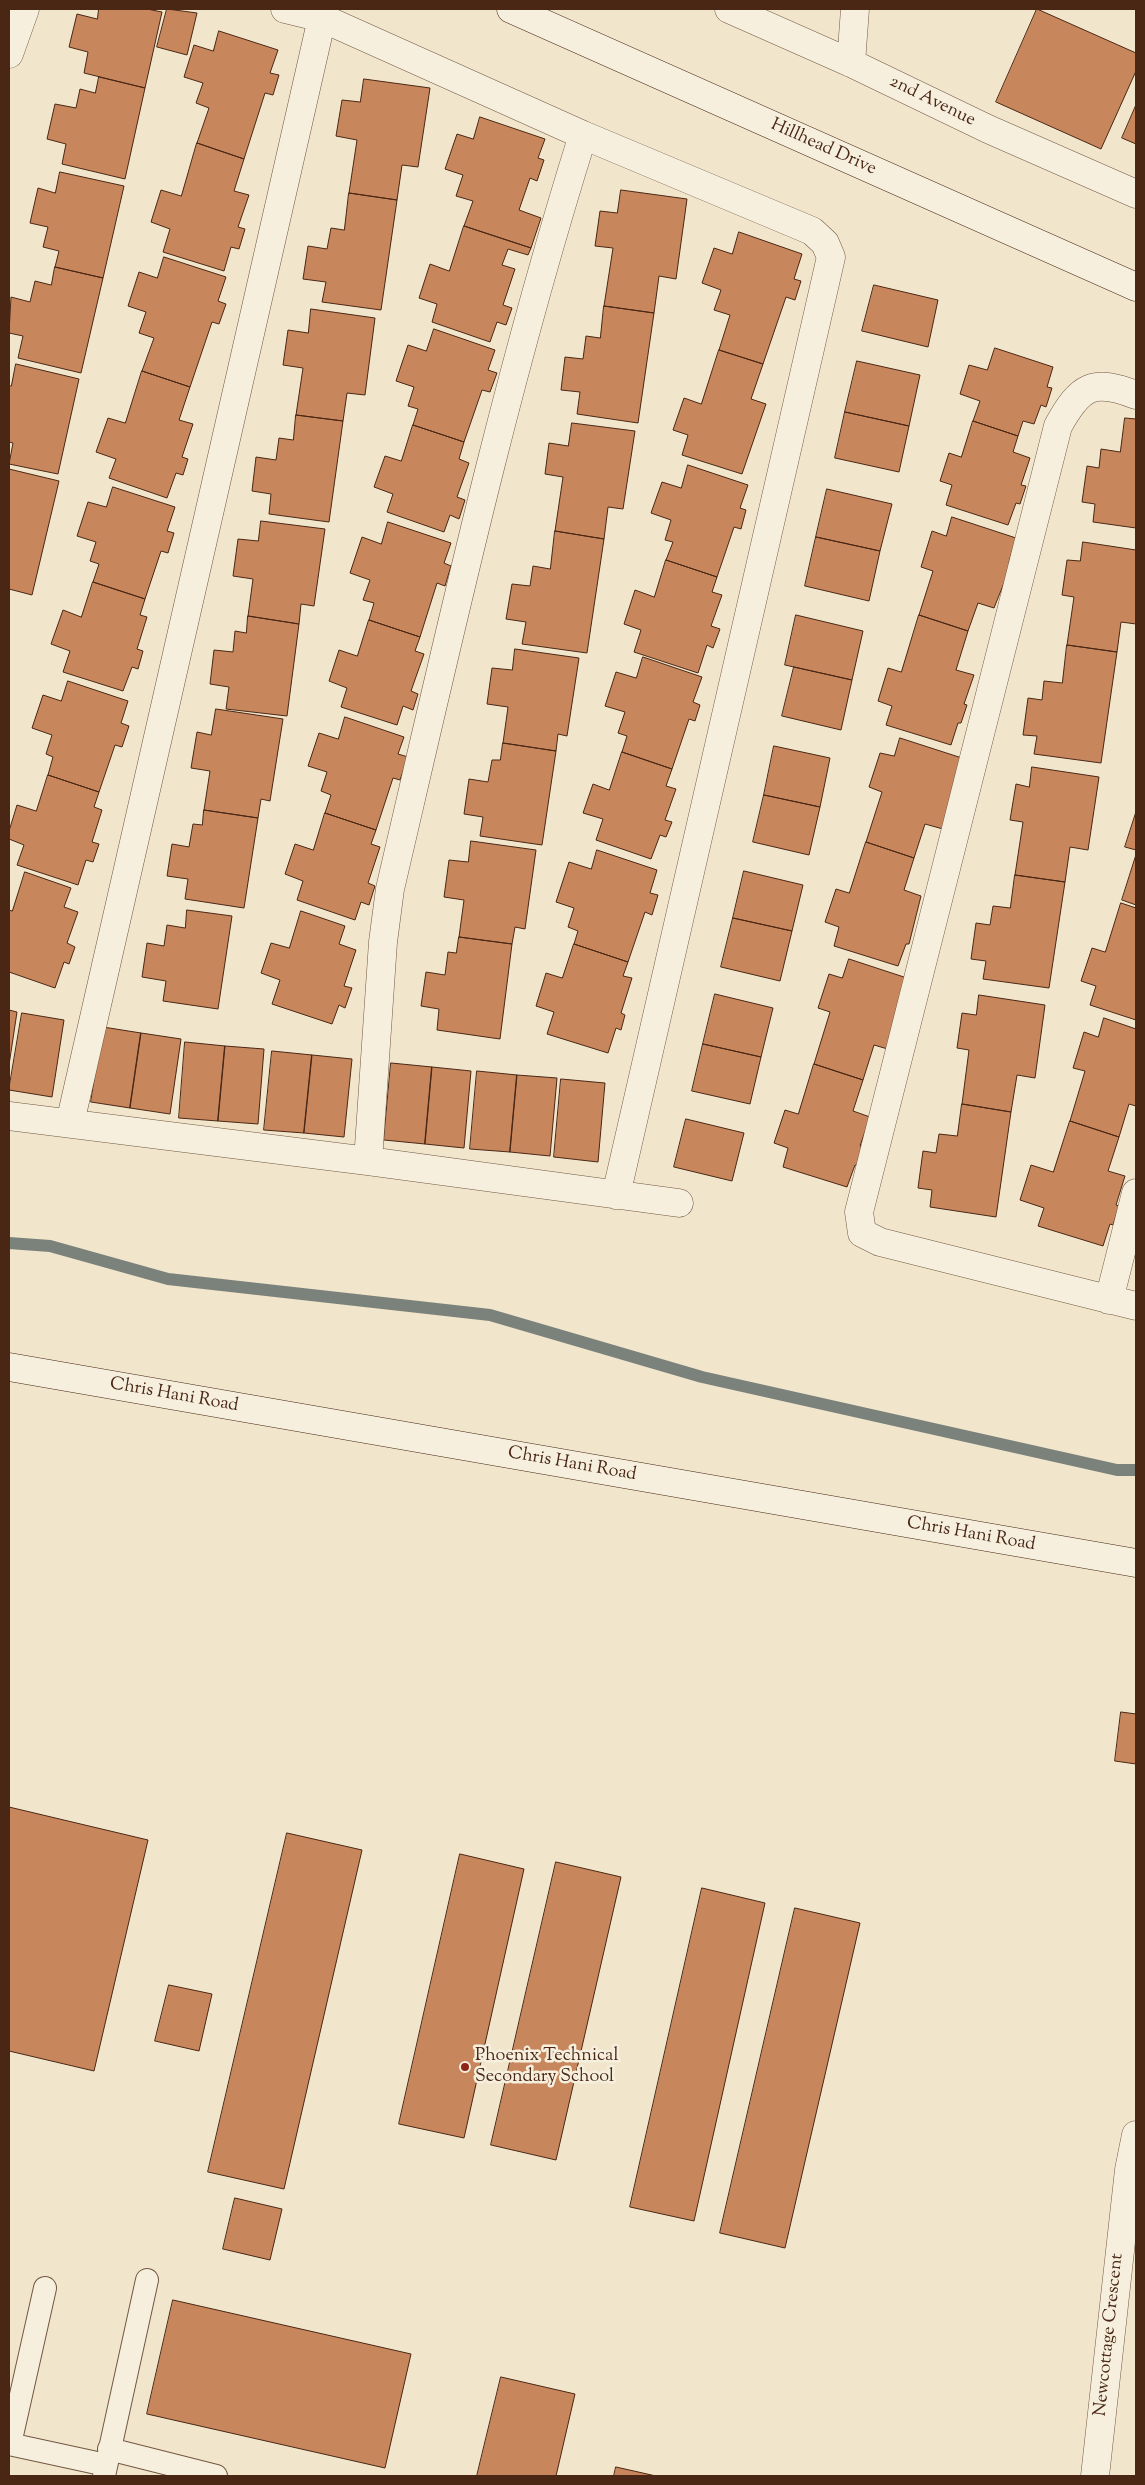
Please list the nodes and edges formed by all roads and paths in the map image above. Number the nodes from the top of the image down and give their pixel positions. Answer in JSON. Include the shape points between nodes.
{"nodes":[{"id":1,"x":26,"y":9,"type":"edge"},
{"id":2,"x":285,"y":9,"type":"edge"},
{"id":3,"x":511,"y":9,"type":"edge"},
{"id":4,"x":729,"y":9,"type":"edge"},
{"id":5,"x":855,"y":9,"type":"edge"},
{"id":6,"x":322,"y":18,"type":"junction"},
{"id":7,"x":9,"y":54,"type":"edge"},
{"id":8,"x":851,"y":63,"type":"junction"},
{"id":9,"x":583,"y":135,"type":"junction"},
{"id":10,"x":1136,"y":194,"type":"edge"},
{"id":11,"x":1136,"y":287,"type":"edge"},
{"id":12,"x":1136,"y":395,"type":"edge"},
{"id":13,"x":9,"y":1116,"type":"edge"},
{"id":14,"x":70,"y":1123,"type":"junction"},
{"id":15,"x":368,"y":1161,"type":"junction"},
{"id":16,"x":1136,"y":1193,"type":"edge"},
{"id":17,"x":616,"y":1195,"type":"junction"},
{"id":18,"x":680,"y":1204,"type":"dead end"},
{"id":19,"x":1110,"y":1300,"type":"junction"},
{"id":20,"x":1136,"y":1306,"type":"edge"},
{"id":21,"x":9,"y":1367,"type":"edge"},
{"id":22,"x":1136,"y":1563,"type":"edge"},
{"id":23,"x":1136,"y":2135,"type":"edge"},
{"id":24,"x":146,"y":2280,"type":"dead end"},
{"id":25,"x":45,"y":2288,"type":"dead end"},
{"id":26,"x":9,"y":2444,"type":"edge"},
{"id":27,"x":106,"y":2464,"type":"edge"},
{"id":28,"x":216,"y":2476,"type":"edge"},
{"id":29,"x":1095,"y":2476,"type":"edge"}],
"edges":[{"from":1,"to":7,"type":"street"},
{"from":2,"to":6,"type":"street"},
{"from":3,"to":11,"type":"street","name":"Hillhead Drive"},
{"from":4,"to":8,"type":"street","name":"2nd Avenue"},
{"from":5,"to":8,"type":"street"},
{"from":6,"to":9,"type":"street"},
{"from":6,"to":14,"type":"street"},
{"from":8,"to":10,"type":"street","name":"2nd Avenue","via":[[988,129]]},
{"from":9,"to":15,"type":"street","via":[[534,297],[481,498],[390,889],[383,942]]},
{"from":9,"to":17,"type":"street","via":[[812,231],[825,243],[831,257]]},
{"from":12,"to":19,"type":"street","via":[[1096,385],[1078,396],[1058,426],[859,1212],[862,1233],[880,1242]]},
{"from":13,"to":14,"type":"street"},
{"from":14,"to":15,"type":"street"},
{"from":15,"to":17,"type":"street"},
{"from":16,"to":19,"type":"street"},
{"from":17,"to":18,"type":"street"},
{"from":19,"to":20,"type":"street"},
{"from":21,"to":22,"type":"street","name":"Chris Hani Road"},
{"from":23,"to":29,"type":"street","name":"Newcottage Crescent","via":[[1129,2170]]},
{"from":24,"to":27,"type":"lane"},
{"from":25,"to":26,"type":"lane"},
{"from":26,"to":27,"type":"lane"},
{"from":27,"to":28,"type":"lane"}]}
